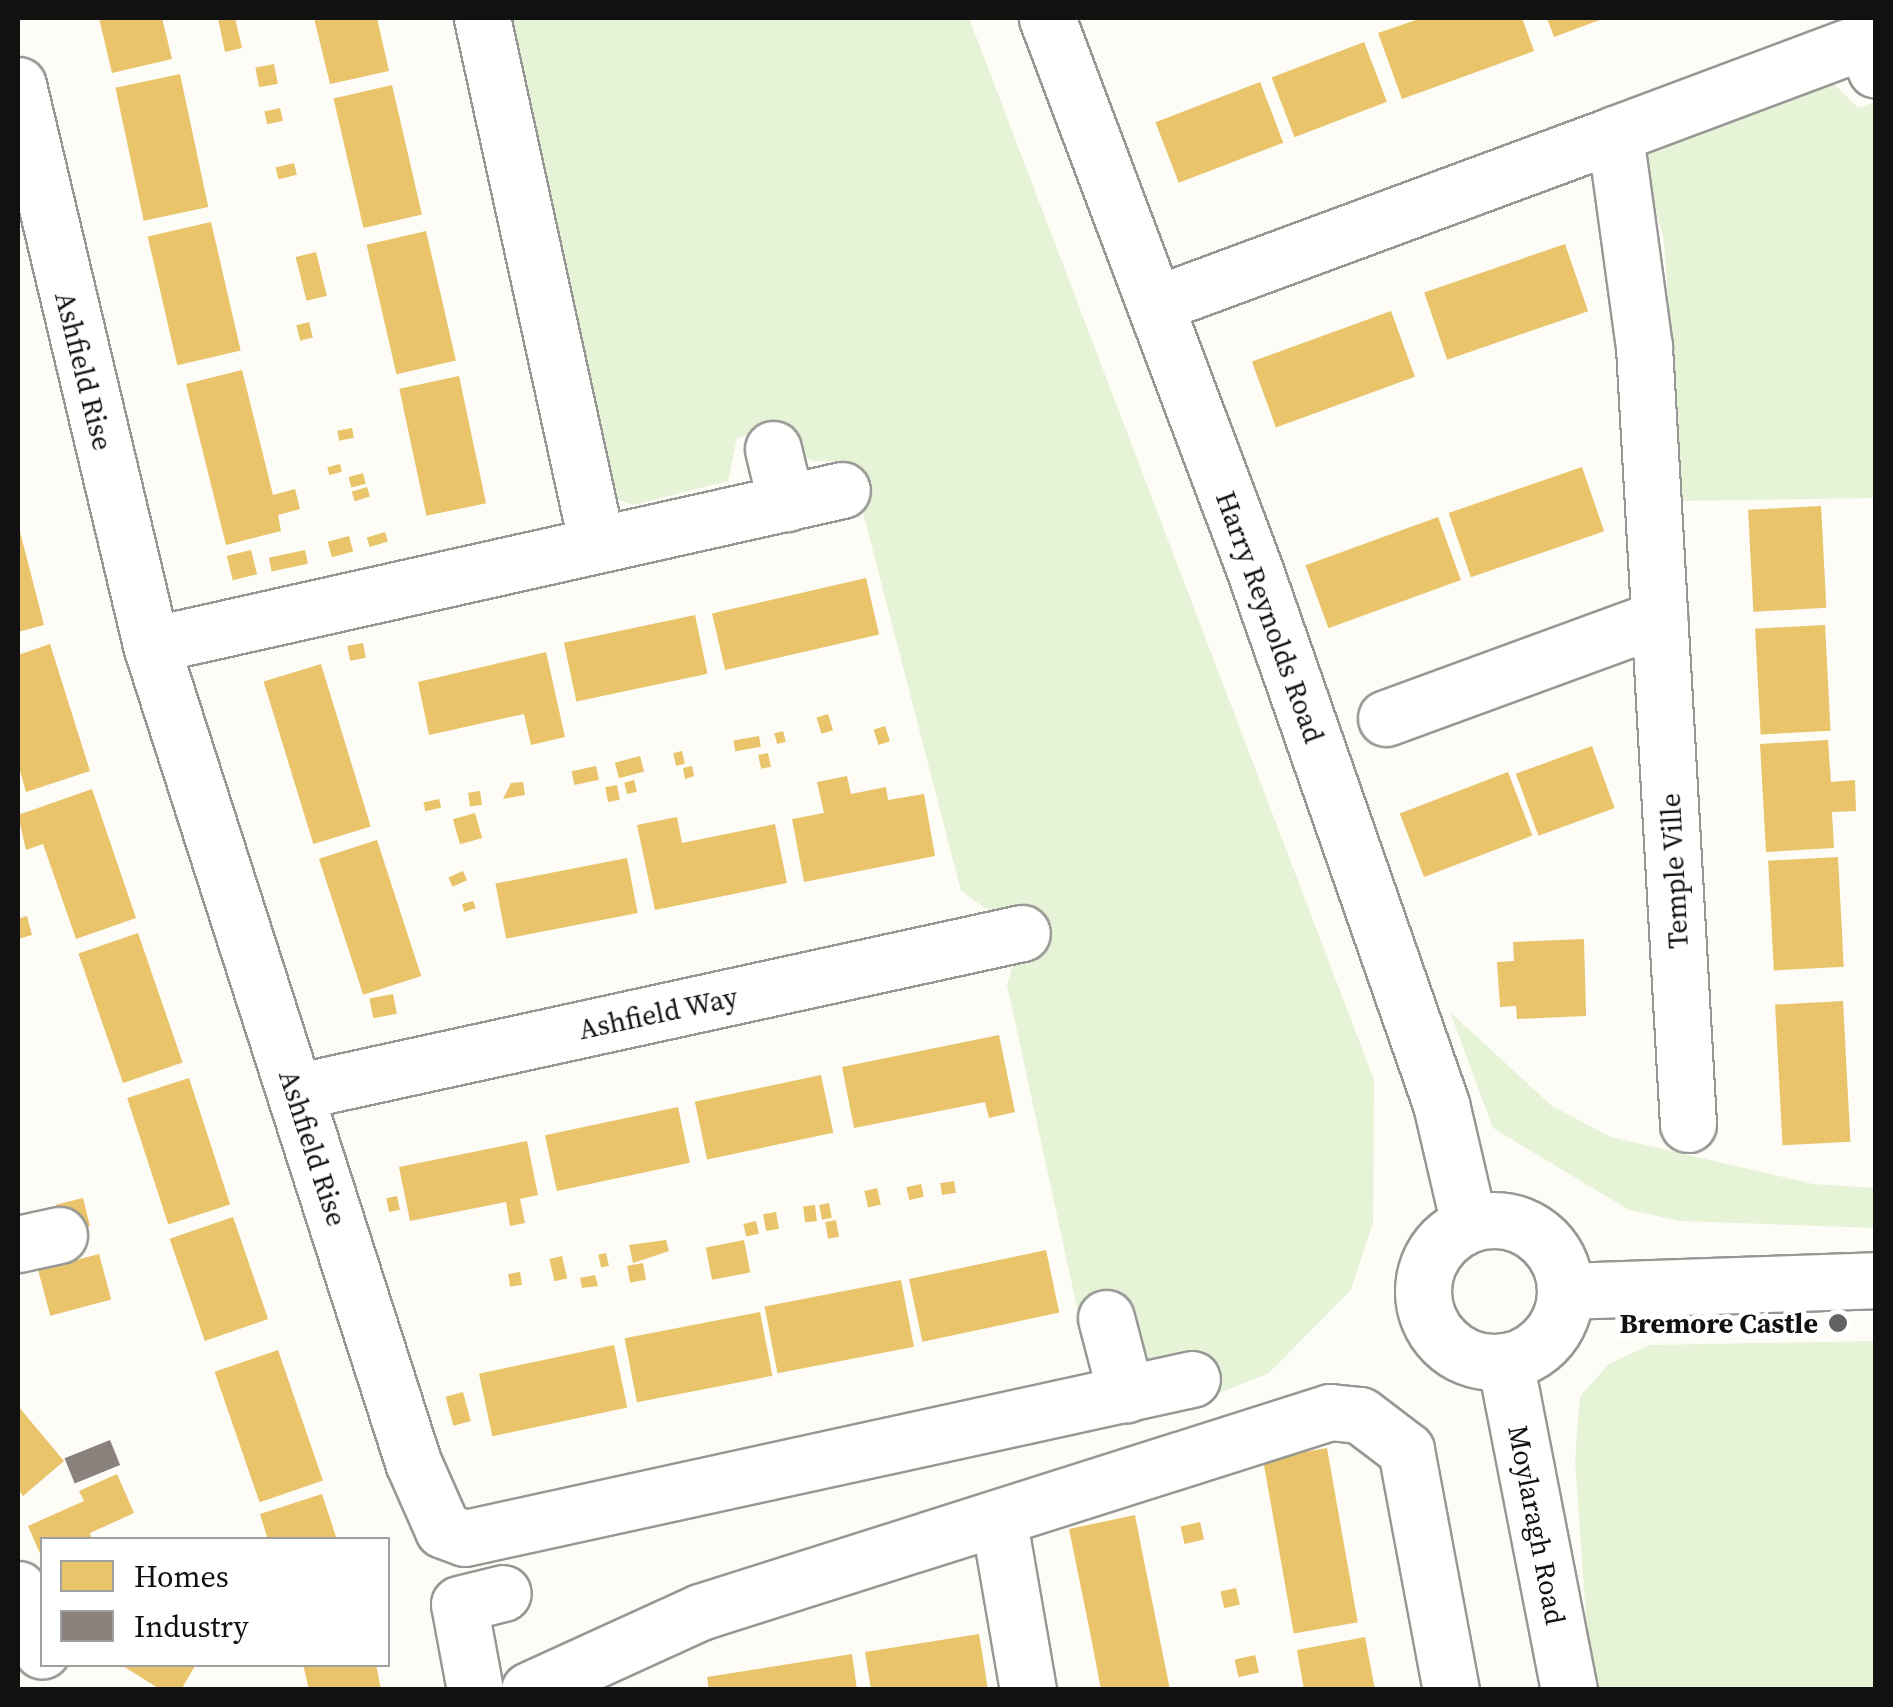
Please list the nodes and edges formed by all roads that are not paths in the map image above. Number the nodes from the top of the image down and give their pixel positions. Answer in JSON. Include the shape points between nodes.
{"nodes":[{"id":1,"x":482,"y":18,"type":"edge"},
{"id":2,"x":1047,"y":18,"type":"edge"},
{"id":3,"x":1876,"y":70,"type":"edge"},
{"id":4,"x":18,"y":84,"type":"edge"},
{"id":5,"x":1615,"y":134,"type":"junction"},
{"id":6,"x":1156,"y":304,"type":"junction"},
{"id":7,"x":773,"y":450,"type":"dead end"},
{"id":8,"x":842,"y":490,"type":"dead end"},
{"id":9,"x":786,"y":504,"type":"junction"},
{"id":10,"x":597,"y":545,"type":"junction"},
{"id":11,"x":1660,"y":618,"type":"junction"},
{"id":12,"x":151,"y":645,"type":"junction"},
{"id":13,"x":1386,"y":718,"type":"dead end"},
{"id":14,"x":1022,"y":934,"type":"dead end"},
{"id":15,"x":294,"y":1092,"type":"junction"},
{"id":16,"x":1688,"y":1124,"type":"dead end"},
{"id":17,"x":1469,"y":1224,"type":"junction"},
{"id":18,"x":1876,"y":1280,"type":"edge"},
{"id":19,"x":1565,"y":1291,"type":"junction"},
{"id":20,"x":1106,"y":1318,"type":"dead end"},
{"id":21,"x":1505,"y":1361,"type":"junction"},
{"id":22,"x":1192,"y":1379,"type":"dead end"},
{"id":23,"x":1126,"y":1394,"type":"junction"},
{"id":24,"x":1000,"y":1522,"type":"junction"},
{"id":25,"x":18,"y":1589,"type":"edge"},
{"id":26,"x":503,"y":1593,"type":"dead end"},
{"id":27,"x":40,"y":1646,"type":"edge"},
{"id":28,"x":475,"y":1690,"type":"edge"},
{"id":29,"x":528,"y":1690,"type":"edge"},
{"id":30,"x":1028,"y":1690,"type":"edge"},
{"id":31,"x":1451,"y":1690,"type":"edge"},
{"id":32,"x":1570,"y":1690,"type":"edge"}],
"edges":[{"from":1,"to":10,"type":"street"},
{"from":2,"to":6,"type":"street","name":"Harry Reynolds Road"},
{"from":3,"to":5,"type":"street","via":[[1864,41]]},
{"from":4,"to":12,"type":"street","name":"Ashfield Rise"},
{"from":5,"to":6,"type":"street"},
{"from":5,"to":11,"type":"street","name":"Temple Ville","via":[[1643,329]]},
{"from":6,"to":17,"type":"street","name":"Harry Reynolds Road","via":[[1441,1104]]},
{"from":7,"to":9,"type":"street"},
{"from":8,"to":9,"type":"street"},
{"from":9,"to":10,"type":"street"},
{"from":10,"to":12,"type":"street"},
{"from":11,"to":13,"type":"street"},
{"from":11,"to":16,"type":"street","name":"Temple Ville"},
{"from":12,"to":15,"type":"street","name":"Ashfield Rise"},
{"from":14,"to":15,"type":"street","name":"Ashfield Way"},
{"from":15,"to":23,"type":"street","name":"Ashfield Rise","via":[[413,1462],[443,1530],[465,1538]]},
{"from":17,"to":19,"type":"street","via":[[1514,1223],[1534,1232],[1561,1268]]},
{"from":17,"to":21,"type":"street","via":[[1427,1265],[1424,1306],[1454,1349],[1484,1362]]},
{"from":18,"to":19,"type":"street"},
{"from":19,"to":21,"type":"street","via":[[1543,1344]]},
{"from":20,"to":23,"type":"street"},
{"from":21,"to":32,"type":"street","name":"Moylaragh Road"},
{"from":22,"to":23,"type":"street","name":"Ashfield Rise"},
{"from":24,"to":29,"type":"street","via":[[700,1612]]},
{"from":24,"to":30,"type":"street"},
{"from":24,"to":31,"type":"street","via":[[1330,1412],[1360,1414],[1406,1450]]},
{"from":25,"to":27,"type":"street"},
{"from":26,"to":28,"type":"street","via":[[459,1604]]}]}
